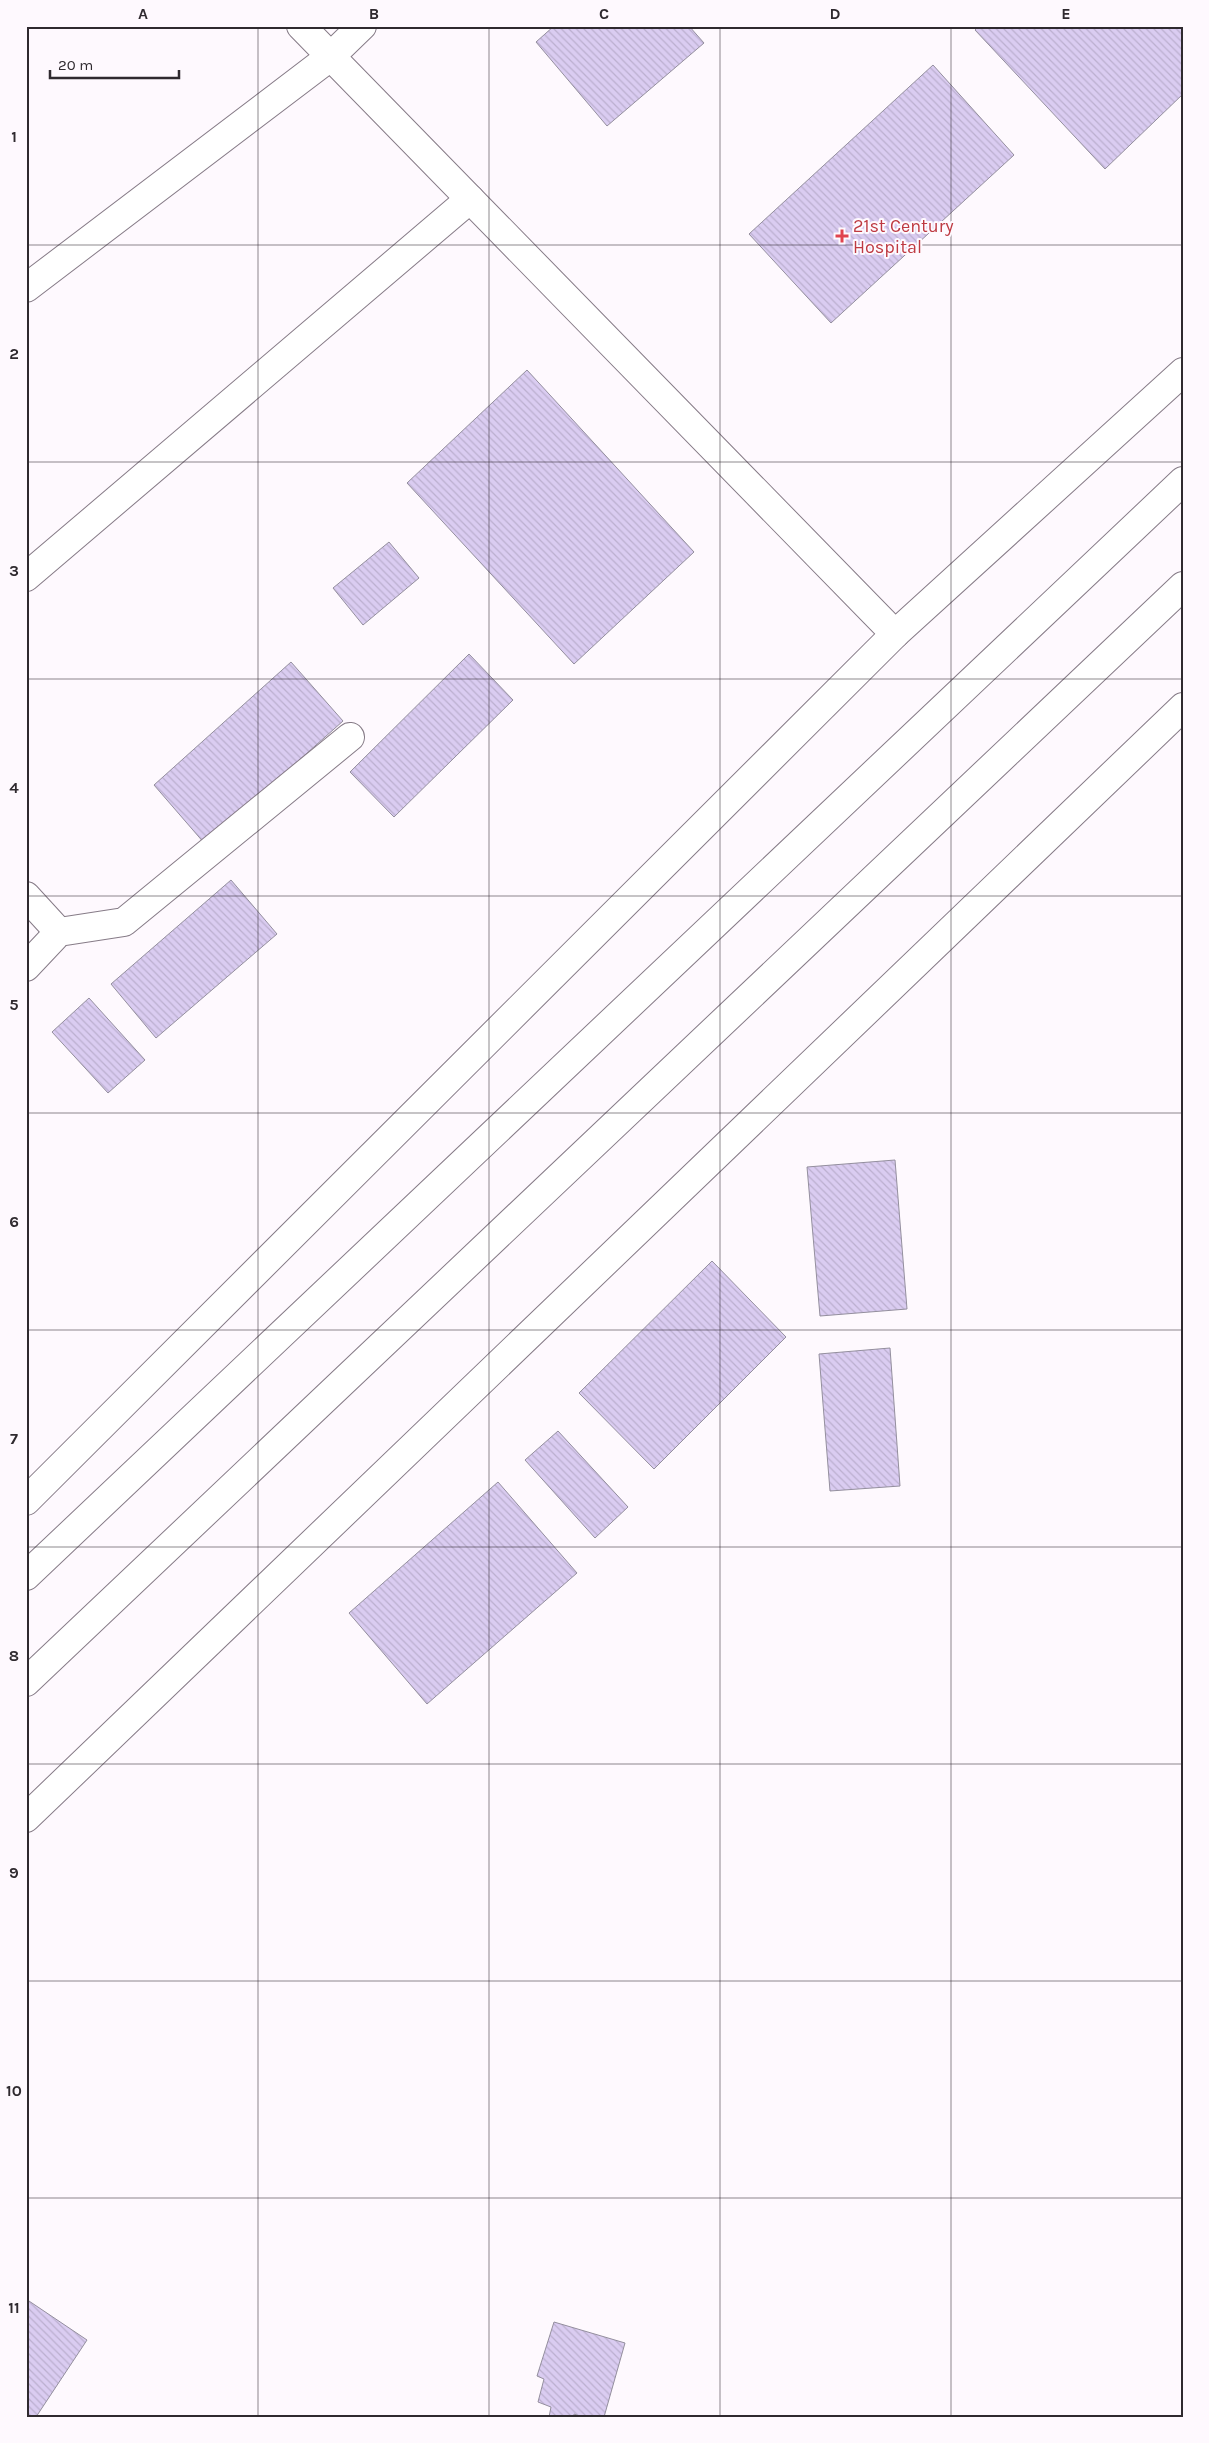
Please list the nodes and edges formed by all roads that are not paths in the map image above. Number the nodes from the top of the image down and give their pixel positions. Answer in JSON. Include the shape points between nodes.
{"nodes":[{"id":1,"x":302,"y":26,"type":"edge"},
{"id":2,"x":362,"y":26,"type":"edge"},
{"id":3,"x":330,"y":57,"type":"junction"},
{"id":4,"x":470,"y":199,"type":"junction"},
{"id":5,"x":26,"y":288,"type":"edge"},
{"id":6,"x":1183,"y":372,"type":"edge"},
{"id":7,"x":1183,"y":481,"type":"edge"},
{"id":8,"x":26,"y":577,"type":"edge"},
{"id":9,"x":1183,"y":586,"type":"edge"},
{"id":10,"x":895,"y":634,"type":"junction"},
{"id":11,"x":1183,"y":708,"type":"edge"},
{"id":12,"x":350,"y":737,"type":"dead end"},
{"id":13,"x":26,"y":896,"type":"edge"},
{"id":14,"x":59,"y":932,"type":"junction"},
{"id":15,"x":26,"y":967,"type":"edge"},
{"id":16,"x":26,"y":1501,"type":"edge"},
{"id":17,"x":26,"y":1576,"type":"edge"},
{"id":18,"x":26,"y":1682,"type":"edge"},
{"id":19,"x":26,"y":1818,"type":"edge"}],
"edges":[{"from":1,"to":3,"type":"main road"},
{"from":2,"to":3,"type":"main road"},
{"from":3,"to":4,"type":"main road"},
{"from":3,"to":5,"type":"main road"},
{"from":4,"to":8,"type":"main road"},
{"from":4,"to":10,"type":"main road"},
{"from":6,"to":10,"type":"main road"},
{"from":7,"to":17,"type":"main road"},
{"from":9,"to":18,"type":"main road"},
{"from":10,"to":16,"type":"main road"},
{"from":11,"to":19,"type":"main road"},
{"from":12,"to":14,"type":"main road","via":[[124,922]]},
{"from":13,"to":14,"type":"main road"},
{"from":14,"to":15,"type":"main road"}]}
